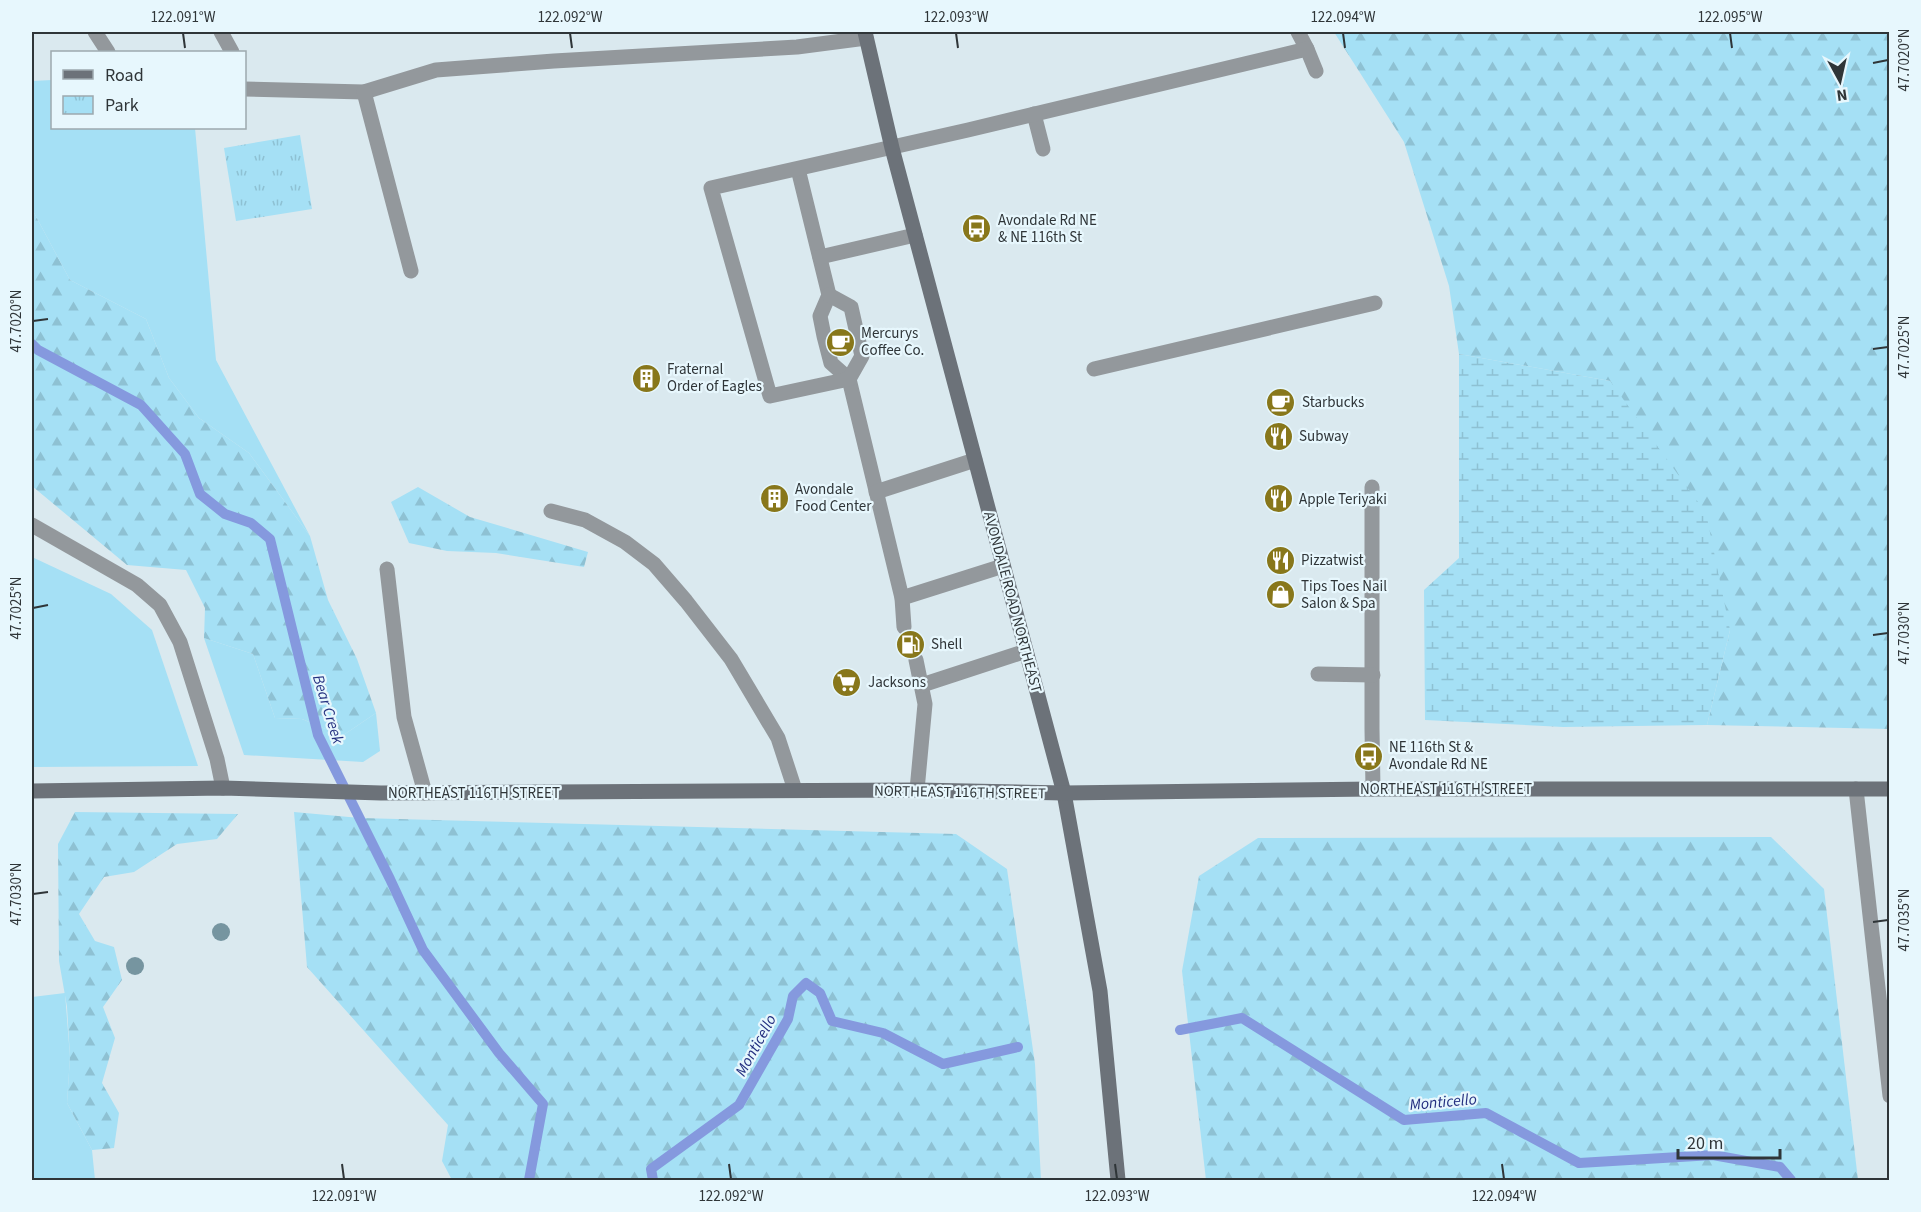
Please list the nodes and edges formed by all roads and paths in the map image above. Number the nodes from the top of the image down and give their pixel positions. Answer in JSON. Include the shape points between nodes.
{"nodes":[{"id":1,"x":95,"y":32,"type":"edge"},
{"id":2,"x":221,"y":32,"type":"edge"},
{"id":3,"x":1298,"y":32,"type":"edge"},
{"id":4,"x":866,"y":35,"type":"edge"},
{"id":5,"x":1307,"y":49,"type":"junction"},
{"id":6,"x":107,"y":51,"type":"edge"},
{"id":7,"x":231,"y":51,"type":"edge"},
{"id":8,"x":1316,"y":71,"type":"dead end"},
{"id":9,"x":246,"y":85,"type":"edge"},
{"id":10,"x":364,"y":92,"type":"junction"},
{"id":11,"x":1034,"y":114,"type":"junction"},
{"id":12,"x":892,"y":148,"type":"junction"},
{"id":13,"x":1043,"y":149,"type":"dead end"},
{"id":14,"x":798,"y":169,"type":"junction"},
{"id":15,"x":915,"y":235,"type":"junction"},
{"id":16,"x":820,"y":258,"type":"junction"},
{"id":17,"x":411,"y":272,"type":"dead end"},
{"id":18,"x":829,"y":295,"type":"junction"},
{"id":19,"x":1375,"y":303,"type":"dead end"},
{"id":20,"x":1094,"y":369,"type":"dead end"},
{"id":21,"x":849,"y":379,"type":"junction"},
{"id":22,"x":975,"y":460,"type":"junction"},
{"id":23,"x":1372,"y":488,"type":"dead end"},
{"id":24,"x":876,"y":492,"type":"junction"},
{"id":25,"x":550,"y":511,"type":"dead end"},
{"id":26,"x":32,"y":525,"type":"edge"},
{"id":27,"x":1003,"y":566,"type":"junction"},
{"id":28,"x":387,"y":569,"type":"dead end"},
{"id":29,"x":902,"y":598,"type":"junction"},
{"id":30,"x":904,"y":627,"type":"dead end"},
{"id":31,"x":1026,"y":651,"type":"junction"},
{"id":32,"x":916,"y":660,"type":"dead end"},
{"id":33,"x":1318,"y":674,"type":"dead end"},
{"id":34,"x":1373,"y":675,"type":"junction"},
{"id":35,"x":922,"y":685,"type":"junction"},
{"id":36,"x":223,"y":788,"type":"junction"},
{"id":37,"x":1373,"y":789,"type":"junction"},
{"id":38,"x":1856,"y":789,"type":"junction"},
{"id":39,"x":1890,"y":789,"type":"edge"},
{"id":40,"x":795,"y":790,"type":"junction"},
{"id":41,"x":917,"y":790,"type":"junction"},
{"id":42,"x":32,"y":791,"type":"edge"},
{"id":43,"x":425,"y":793,"type":"junction"},
{"id":44,"x":1064,"y":793,"type":"junction"},
{"id":45,"x":1890,"y":1096,"type":"edge"},
{"id":46,"x":1118,"y":1180,"type":"edge"}],
"edges":[{"from":1,"to":6,"type":"street"},
{"from":2,"to":7,"type":"street"},
{"from":3,"to":5,"type":"street"},
{"from":4,"to":10,"type":"street","via":[[797,47],[436,70]]},
{"from":4,"to":12,"type":"street","name":"AVONDALE ROAD NORTHEAST"},
{"from":5,"to":8,"type":"street"},
{"from":5,"to":11,"type":"street"},
{"from":9,"to":10,"type":"street"},
{"from":10,"to":17,"type":"street"},
{"from":11,"to":12,"type":"street"},
{"from":11,"to":13,"type":"street"},
{"from":12,"to":14,"type":"street"},
{"from":12,"to":15,"type":"street","name":"AVONDALE ROAD NORTHEAST"},
{"from":14,"to":16,"type":"street"},
{"from":14,"to":21,"type":"street","via":[[711,188],[770,396]]},
{"from":15,"to":16,"type":"street"},
{"from":15,"to":22,"type":"street","name":"AVONDALE ROAD NORTHEAST"},
{"from":16,"to":18,"type":"street"},
{"from":18,"to":21,"type":"street","via":[[820,316],[824,336],[831,363]]},
{"from":18,"to":21,"type":"street","via":[[850,307],[858,334],[862,356]]},
{"from":19,"to":20,"type":"street"},
{"from":21,"to":24,"type":"street"},
{"from":22,"to":24,"type":"street"},
{"from":22,"to":27,"type":"street","name":"AVONDALE ROAD NORTHEAST"},
{"from":23,"to":34,"type":"street"},
{"from":24,"to":29,"type":"street"},
{"from":25,"to":40,"type":"street","via":[[585,520],[654,564],[731,659],[778,738]]},
{"from":26,"to":36,"type":"street","via":[[137,585],[160,604],[180,642]]},
{"from":27,"to":29,"type":"street"},
{"from":27,"to":31,"type":"street","name":"AVONDALE ROAD NORTHEAST"},
{"from":28,"to":43,"type":"street","via":[[404,717]]},
{"from":29,"to":30,"type":"street"},
{"from":31,"to":35,"type":"street"},
{"from":31,"to":44,"type":"street","name":"AVONDALE ROAD NORTHEAST"},
{"from":32,"to":35,"type":"street"},
{"from":33,"to":34,"type":"street"},
{"from":34,"to":37,"type":"street"},
{"from":35,"to":41,"type":"street","via":[[925,704]]},
{"from":36,"to":42,"type":"street","name":"NORTHEAST 116TH STREET"},
{"from":36,"to":43,"type":"street","name":"NORTHEAST 116TH STREET"},
{"from":37,"to":38,"type":"street","name":"NORTHEAST 116TH STREET"},
{"from":37,"to":44,"type":"street","name":"NORTHEAST 116TH STREET"},
{"from":38,"to":39,"type":"street","name":"NORTHEAST 116TH STREET"},
{"from":38,"to":45,"type":"street"},
{"from":40,"to":41,"type":"street","name":"NORTHEAST 116TH STREET"},
{"from":40,"to":43,"type":"street","name":"NORTHEAST 116TH STREET"},
{"from":41,"to":44,"type":"street","name":"NORTHEAST 116TH STREET"},
{"from":44,"to":46,"type":"street","name":"AVONDALE ROAD NORTHEAST","via":[[1100,992]]}]}
